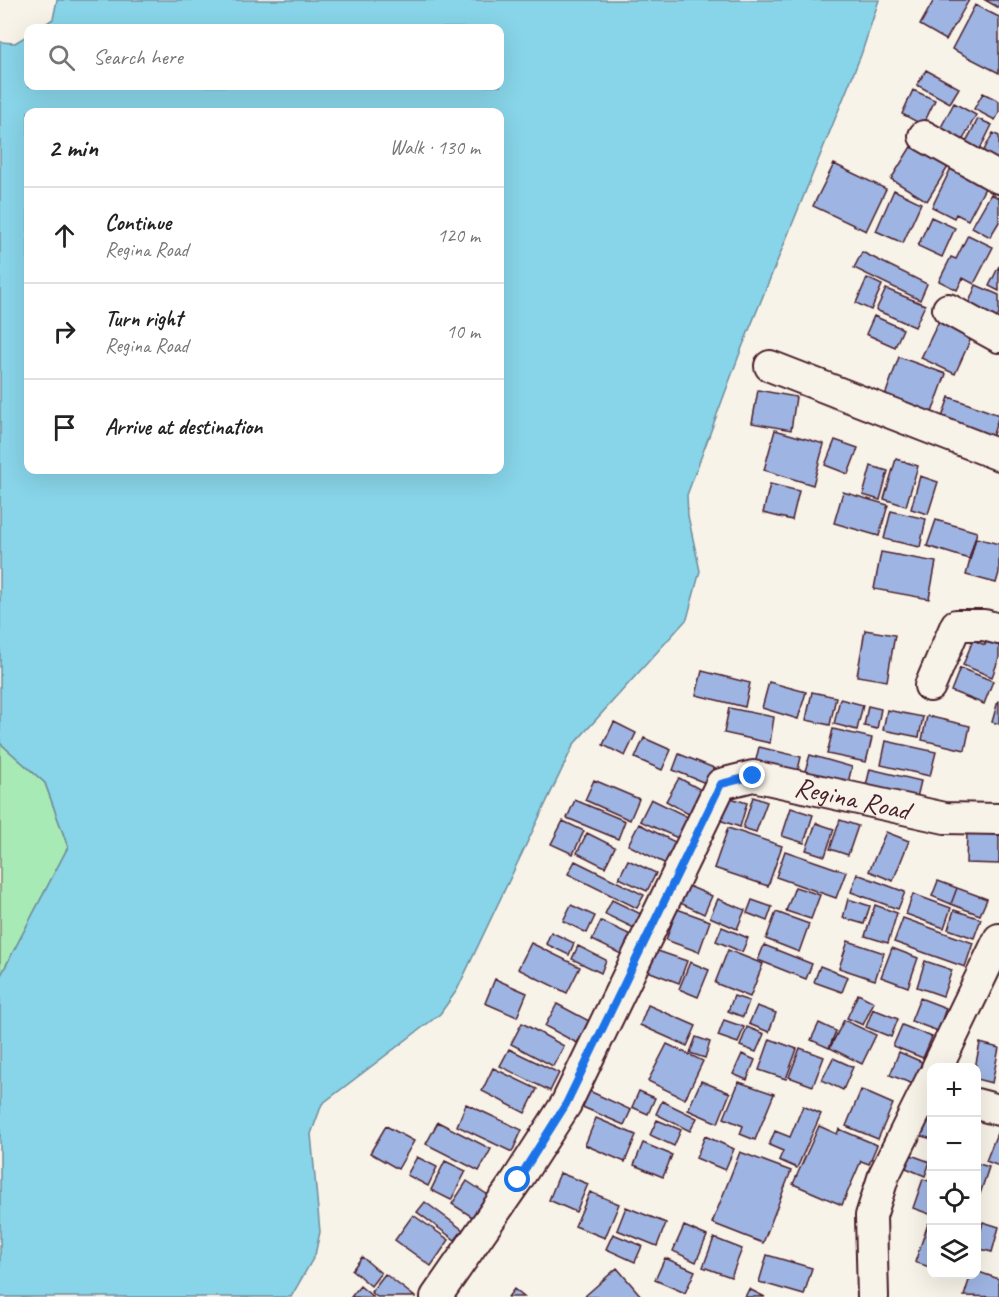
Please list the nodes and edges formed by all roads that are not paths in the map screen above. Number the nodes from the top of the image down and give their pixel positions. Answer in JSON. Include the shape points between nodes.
{"nodes":[{"id":1,"x":924,"y":136,"type":"dead end"},
{"id":2,"x":999,"y":178,"type":"edge"},
{"id":3,"x":948,"y":309,"type":"dead end"},
{"id":4,"x":999,"y":337,"type":"edge"},
{"id":5,"x":770,"y":366,"type":"dead end"},
{"id":6,"x":999,"y":455,"type":"edge"},
{"id":7,"x":999,"y":629,"type":"edge"},
{"id":8,"x":930,"y":686,"type":"dead end"},
{"id":9,"x":999,"y":819,"type":"edge"},
{"id":10,"x":999,"y":939,"type":"edge"},
{"id":11,"x":940,"y":1063,"type":"edge"},
{"id":12,"x":927,"y":1090,"type":"edge"},
{"id":13,"x":981,"y":1105,"type":"edge"},
{"id":14,"x":999,"y":1110,"type":"edge"},
{"id":15,"x":436,"y":1297,"type":"edge"},
{"id":16,"x":873,"y":1297,"type":"edge"}],
"edges":[{"from":1,"to":2,"type":"street"},
{"from":3,"to":4,"type":"street"},
{"from":5,"to":6,"type":"street"},
{"from":7,"to":8,"type":"street","via":[[956,625]]},
{"from":9,"to":15,"type":"street","name":"Regina Road","via":[[945,818],[753,776],[721,784],[566,1104]]},
{"from":10,"to":11,"type":"street"},
{"from":12,"to":16,"type":"street","via":[[884,1175],[871,1216]]},
{"from":13,"to":14,"type":"street"}]}
